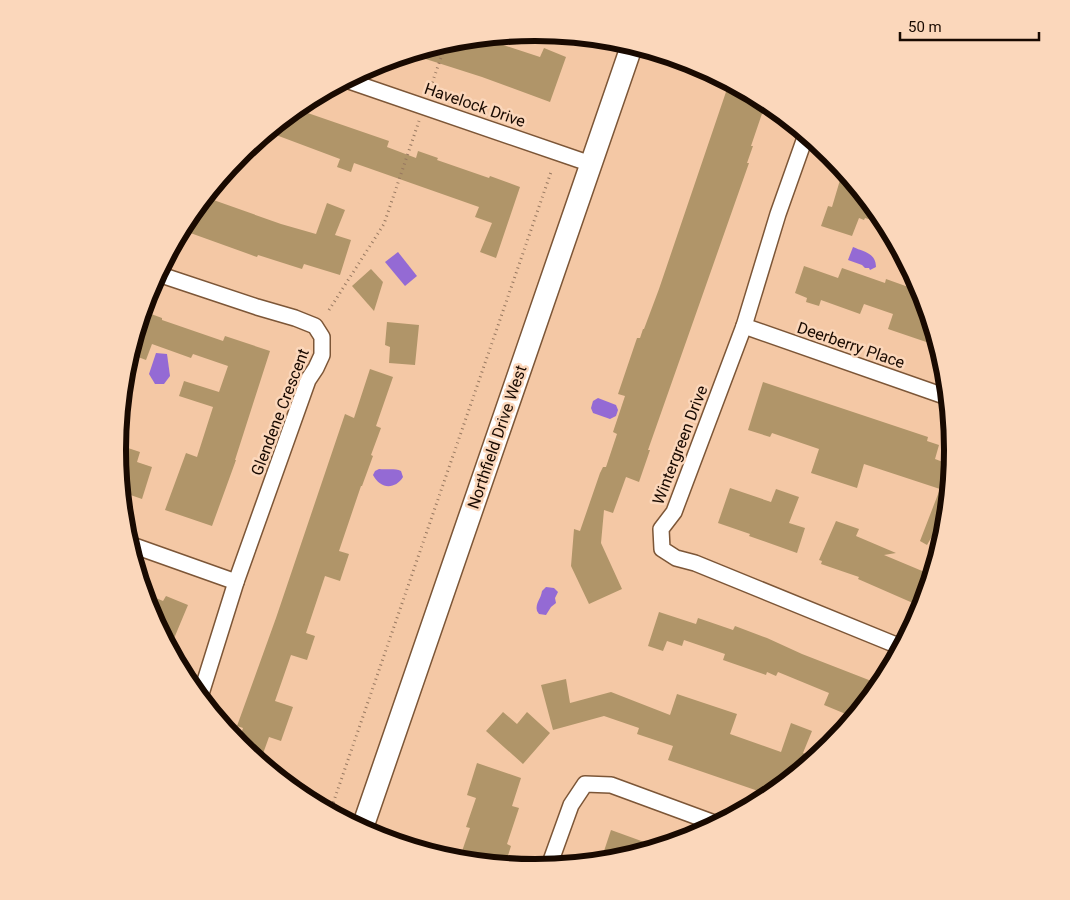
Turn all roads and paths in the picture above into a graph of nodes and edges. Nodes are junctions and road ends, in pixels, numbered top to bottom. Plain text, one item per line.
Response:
1 (443, 52) edge
2 (629, 52) edge
3 (354, 83) edge
4 (428, 94) dead end
5 (420, 118) dead end
6 (804, 142) edge
7 (591, 164) junction
8 (551, 172) dead end
9 (165, 276) edge
10 (329, 310) dead end
11 (744, 326) junction
12 (940, 394) edge
13 (138, 547) edge
14 (236, 582) junction
15 (894, 644) edge
16 (203, 688) edge
17 (332, 805) edge
18 (708, 821) edge
19 (365, 822) edge
20 (553, 858) edge

1 - 4 path
2 - 7 main road, Northfield Drive West
3 - 7 street, Havelock Drive
5 - 10 path
6 - 11 street, Wintergreen Drive
7 - 19 main road, Northfield Drive West
8 - 17 path
9 - 14 street, Glendene Crescent
11 - 12 street, Deerberry Place
11 - 15 street, Wintergreen Drive
13 - 14 street
14 - 16 street, Glendene Crescent
18 - 20 street

